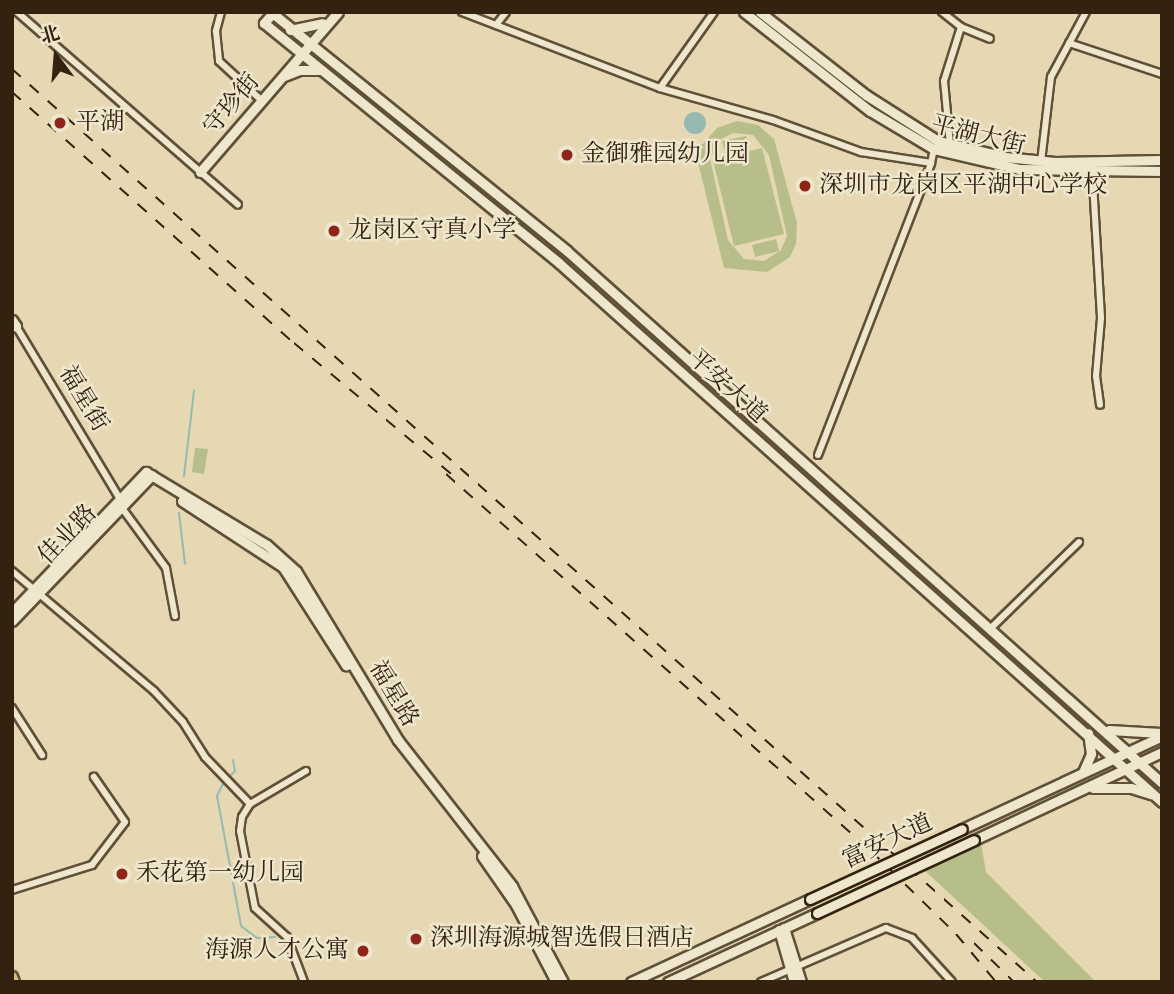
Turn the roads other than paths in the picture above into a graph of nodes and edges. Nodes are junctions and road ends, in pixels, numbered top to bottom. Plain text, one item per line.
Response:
1 (18, 12) edge
2 (221, 12) edge
3 (331, 12) edge
4 (338, 12) edge
5 (462, 12) edge
6 (506, 12) edge
7 (714, 12) edge
8 (744, 12) edge
9 (760, 12) edge
10 (942, 12) edge
11 (1086, 12) edge
12 (271, 14) edge
13 (953, 15) edge
14 (496, 25) junction
15 (322, 27) junction
16 (961, 27) junction
17 (290, 30) junction
18 (990, 39) dead end
19 (1069, 43) junction
20 (308, 44) junction
21 (300, 52) junction
22 (328, 60) junction
23 (323, 70) junction
24 (1162, 74) edge
25 (280, 78) junction
26 (660, 88) junction
27 (261, 100) junction
28 (950, 145) junction
29 (933, 149) junction
30 (1162, 160) edge
31 (931, 163) junction
32 (1040, 165) junction
33 (1092, 166) junction
34 (1162, 171) edge
35 (200, 172) junction
36 (238, 205) dead end
37 (603, 283) junction
38 (593, 294) junction
39 (13, 323) edge
40 (1100, 405) dead end
41 (818, 456) dead end
42 (147, 476) junction
43 (121, 503) junction
44 (1079, 542) dead end
45 (12, 571) edge
46 (36, 591) junction
47 (12, 612) edge
48 (176, 616) dead end
49 (12, 621) edge
50 (991, 628) junction
51 (12, 708) edge
52 (1104, 728) junction
53 (1087, 732) junction
54 (1162, 734) edge
55 (1129, 751) junction
56 (1162, 752) edge
57 (42, 755) dead end
58 (1116, 758) junction
59 (1140, 762) junction
60 (1127, 768) junction
61 (306, 771) dead end
62 (1082, 773) junction
63 (94, 777) dead end
64 (1162, 783) edge
65 (1081, 790) junction
66 (1159, 799) edge
67 (250, 804) junction
68 (12, 890) edge
69 (782, 929) junction
70 (793, 967) junction
71 (304, 982) edge
72 (556, 982) edge
73 (563, 982) edge
74 (631, 982) edge
75 (668, 982) edge
76 (761, 982) edge
77 (794, 982) edge
78 (801, 982) edge
79 (952, 982) edge

1 - 35 street
2 - 27 street
3 - 15 street, 守珍街
4 - 15 street, 守珍街
5 - 14 street
6 - 14 street
7 - 26 street
8 - 29 street, 平湖大街
9 - 28 street, 平湖大街
10 - 13 street
11 - 19 street
12 - 17 street, 平安大道
12 - 21 street, 平安大道
13 - 16 street
14 - 26 street
15 - 17 street
15 - 20 street, 守珍街
15 - 22 street
16 - 18 street
16 - 28 street
17 - 20 street, 平安大道
19 - 24 street
19 - 32 street
20 - 21 street, 守珍街
20 - 22 street, 平安大道
21 - 23 street, 平安大道
21 - 25 street, 守珍街
22 - 37 street, 平安大道
23 - 25 street
23 - 38 street, 平安大道
25 - 27 street, 守珍街
26 - 31 street
27 - 35 street, 守珍街
28 - 32 street, 平湖大街
29 - 31 street
29 - 32 street, 平湖大街
30 - 33 street, 平湖大街
31 - 41 street
32 - 33 street, 平湖大街
33 - 34 street, 平湖大街
33 - 40 street
35 - 36 street
37 - 38 street
37 - 50 street, 平安大道
38 - 53 street, 平安大道
39 - 43 street, 福星街
42 - 43 street, 佳业路
42 - 72 street, 福星路
42 - 73 street, 福星路
43 - 46 street, 佳业路
43 - 48 street, 福星街
44 - 50 street
45 - 46 street
46 - 47 street, 佳业路
46 - 49 street, 佳业路
46 - 67 street
50 - 52 street, 平安大道
51 - 57 street
52 - 54 street
52 - 55 street, 平安大道
53 - 58 street, 平安大道
53 - 62 street
54 - 55 street, 富安大道
55 - 58 street, 富安大道
55 - 59 street, 平安大道
56 - 59 street, 富安大道
58 - 60 street, 平安大道
58 - 62 street, 富安大道
59 - 60 street, 富安大道
59 - 64 street, 平安大道
60 - 65 street, 富安大道
60 - 66 street, 平安大道
61 - 67 street
62 - 74 street, 富安大道, bridge
63 - 68 street
65 - 66 street
65 - 69 street, 富安大道, bridge
67 - 71 street
69 - 70 street
69 - 75 street, 富安大道
70 - 76 street
70 - 77 street
70 - 78 street
70 - 79 street

